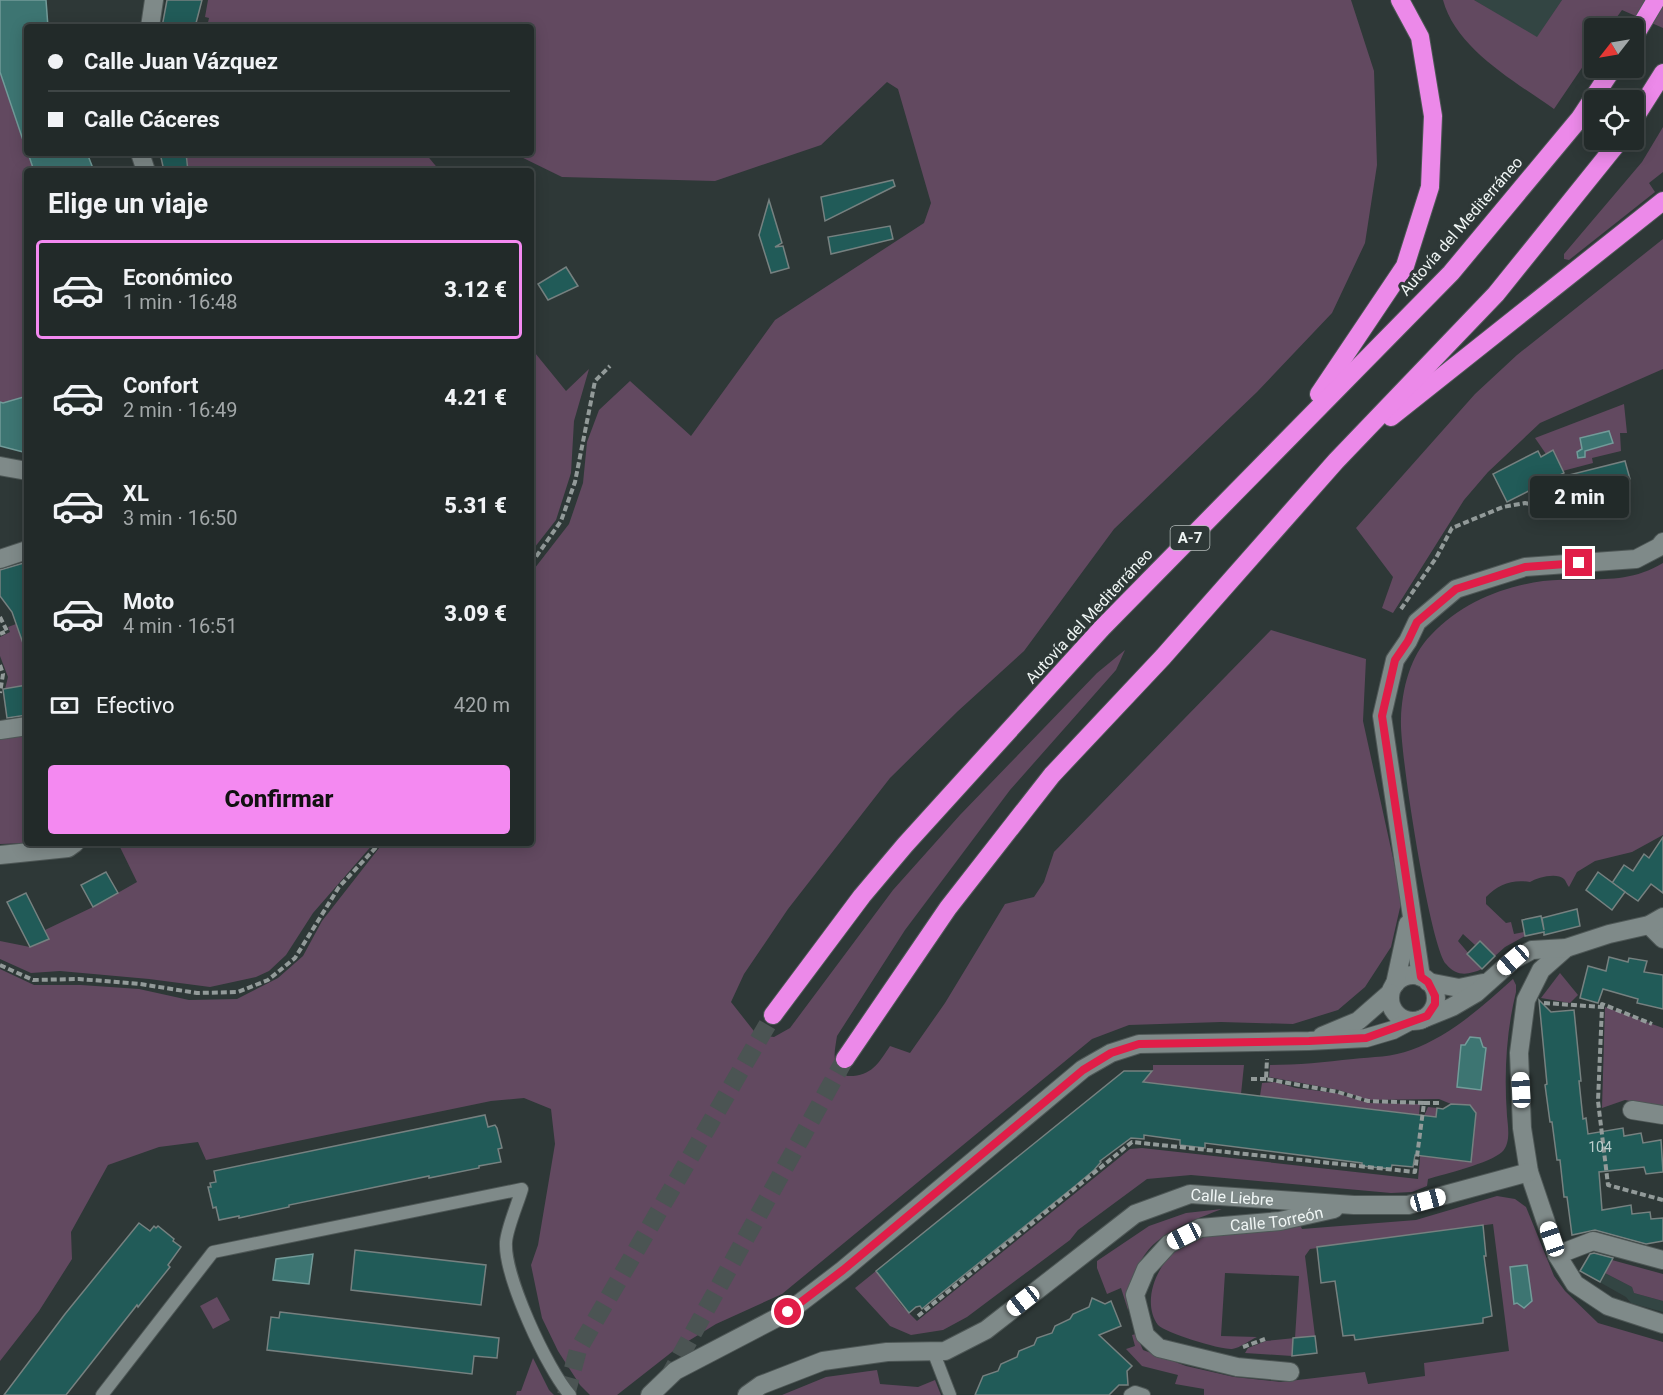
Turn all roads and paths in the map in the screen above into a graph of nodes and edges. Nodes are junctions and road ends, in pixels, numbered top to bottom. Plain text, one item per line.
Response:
1 (154, 0) edge
2 (1400, 0) edge
3 (1656, 0) edge
4 (1644, 22) edge
5 (150, 24) edge
6 (1663, 73) edge
7 (1606, 78) edge
8 (1644, 103) edge
9 (1612, 150) edge
10 (1663, 201) edge
11 (610, 366) dead end
12 (1297, 428) junction
13 (1336, 461) junction
14 (0, 466) edge
15 (24, 470) edge
16 (1553, 509) dead end
17 (1663, 542) edge
18 (24, 551) edge
19 (0, 559) edge
20 (534, 560) edge
21 (1396, 615) dead end
22 (0, 617) edge
23 (0, 634) edge
24 (0, 664) edge
25 (0, 693) edge
26 (24, 726) edge
27 (0, 730) edge
28 (71, 846) edge
29 (377, 846) edge
30 (0, 855) edge
31 (1411, 907) junction
32 (1656, 921) edge
33 (1663, 939) edge
34 (1566, 948) junction
35 (2, 966) edge
36 (1425, 980) junction
37 (1490, 981) junction
38 (1392, 989) junction
39 (1539, 1003) dead end
40 (1602, 1007) junction
41 (773, 1015) tunnel mouth
42 (1415, 1021) junction
43 (1652, 1024) dead end
44 (1309, 1041) junction
45 (845, 1059) tunnel mouth
46 (1266, 1065) dead end
47 (1251, 1079) dead end
48 (1266, 1079) junction
49 (1425, 1103) junction
50 (1438, 1103) dead end
51 (1632, 1110) dead end
52 (1663, 1115) edge
53 (1529, 1172) junction
54 (1663, 1200) edge
55 (1354, 1205) junction
56 (1557, 1255) junction
57 (1663, 1260) edge
58 (918, 1316) dead end
59 (1663, 1324) edge
60 (933, 1351) junction
61 (1290, 1372) dead end
62 (102, 1395) edge
63 (570, 1395) edge
64 (650, 1395) edge
65 (747, 1395) edge
66 (950, 1395) edge
67 (1130, 1395) edge
68 (1144, 1395) edge

1 - 5 street
2 - 12 highway
3 - 4 highway
6 - 8 highway
7 - 12 highway, Autovía del Mediterráneo / A-7
9 - 13 highway
10 - 13 highway
11 - 20 path
12 - 41 highway, Autovía del Mediterráneo / A-7
13 - 45 highway
14 - 15 street
16 - 21 path
17 - 31 street
18 - 19 street
22 - 23 path
24 - 25 path
26 - 27 street
28 - 30 street
29 - 35 path
31 - 36 street
31 - 38 street
32 - 33 street
32 - 34 street
34 - 37 street
34 - 53 street
36 - 37 street
36 - 38 street
36 - 42 street
37 - 42 street
38 - 42 street
38 - 44 street
39 - 40 path
40 - 43 path
40 - 54 path
42 - 44 street
44 - 64 street
46 - 48 path
47 - 48 path
48 - 49 path
49 - 50 path
49 - 58 path
51 - 52 street
53 - 55 street, Calle Liebre
53 - 56 street
55 - 60 street, Calle Liebre
55 - 61 street, Calle Torreón
56 - 57 street
56 - 59 street
60 - 65 street, Calle Liebre
60 - 66 lane
62 - 63 lane
67 - 68 lane

